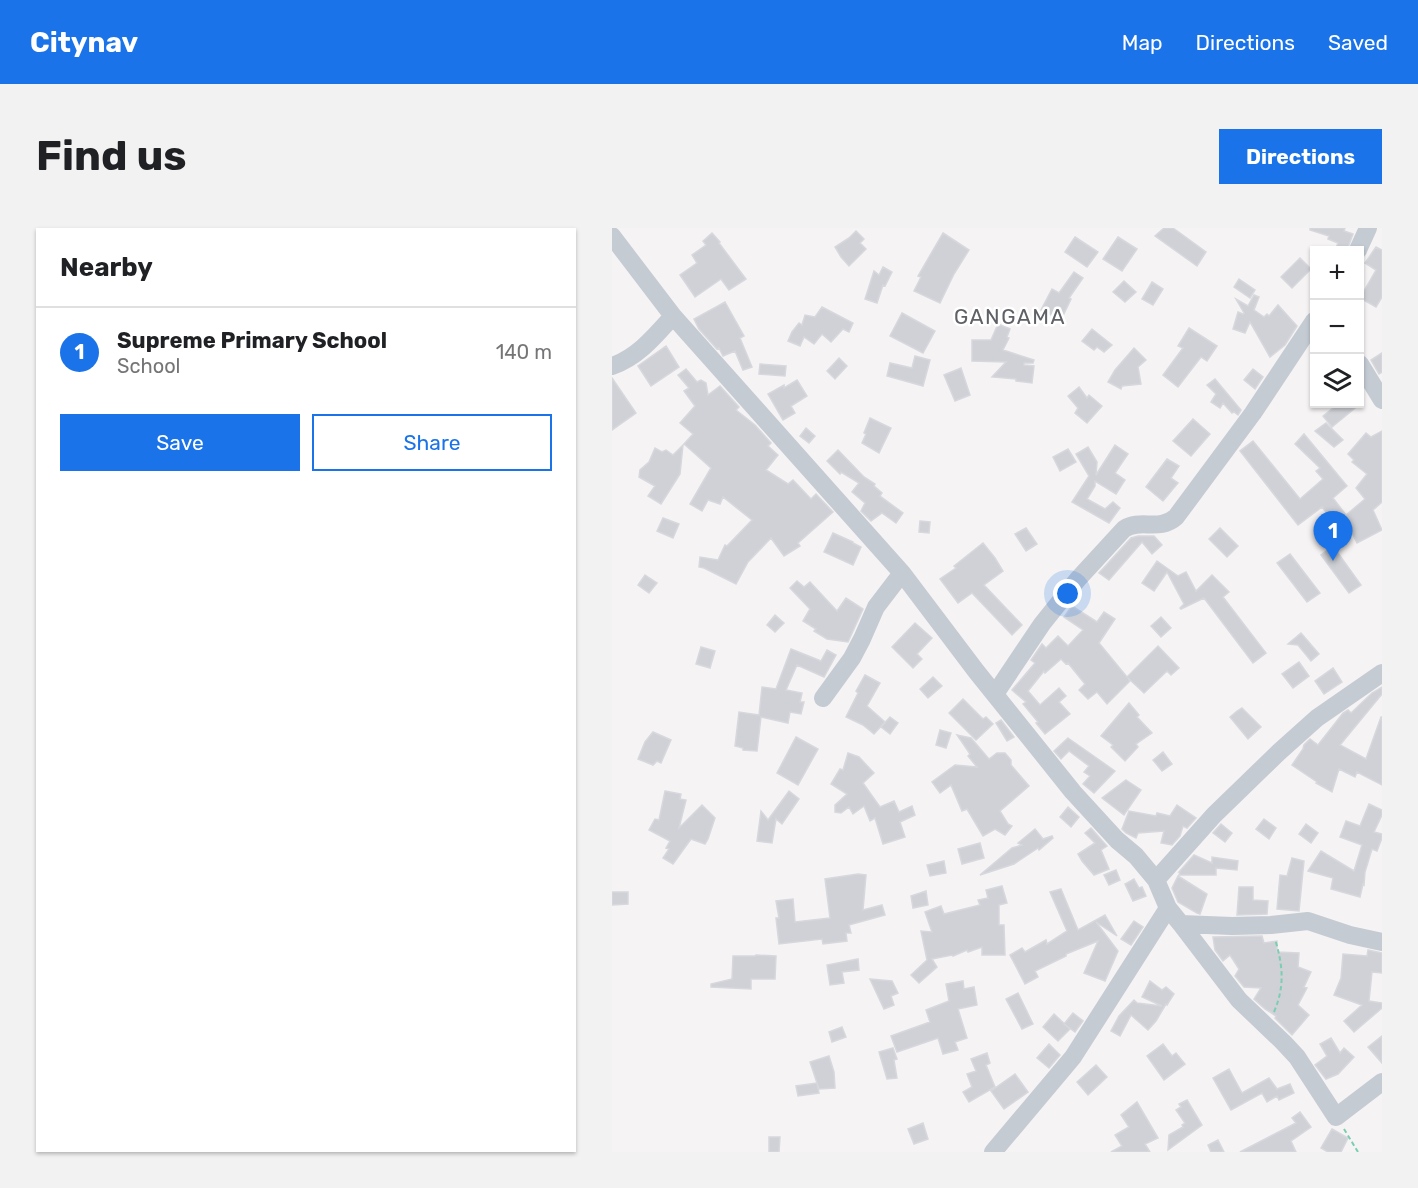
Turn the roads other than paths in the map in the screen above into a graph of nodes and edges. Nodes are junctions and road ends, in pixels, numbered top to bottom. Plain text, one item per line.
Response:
1 (1368, 228) edge
2 (612, 236) edge
3 (1360, 246) edge
4 (673, 316) junction
5 (1310, 327) edge
6 (612, 366) edge
7 (1364, 372) edge
8 (1382, 400) edge
9 (902, 573) junction
10 (1382, 673) edge
11 (996, 694) junction
12 (823, 698) dead end
13 (1156, 880) junction
14 (1168, 909) junction
15 (1181, 924) junction
16 (1382, 942) edge
17 (1382, 1082) edge
18 (993, 1152) edge

1 - 3 street
2 - 4 street
4 - 6 street
4 - 9 street
5 - 11 street
7 - 8 street
9 - 11 street
9 - 12 street
10 - 13 street
11 - 13 street
13 - 14 street
14 - 15 street
14 - 18 street
15 - 16 street
15 - 17 street

